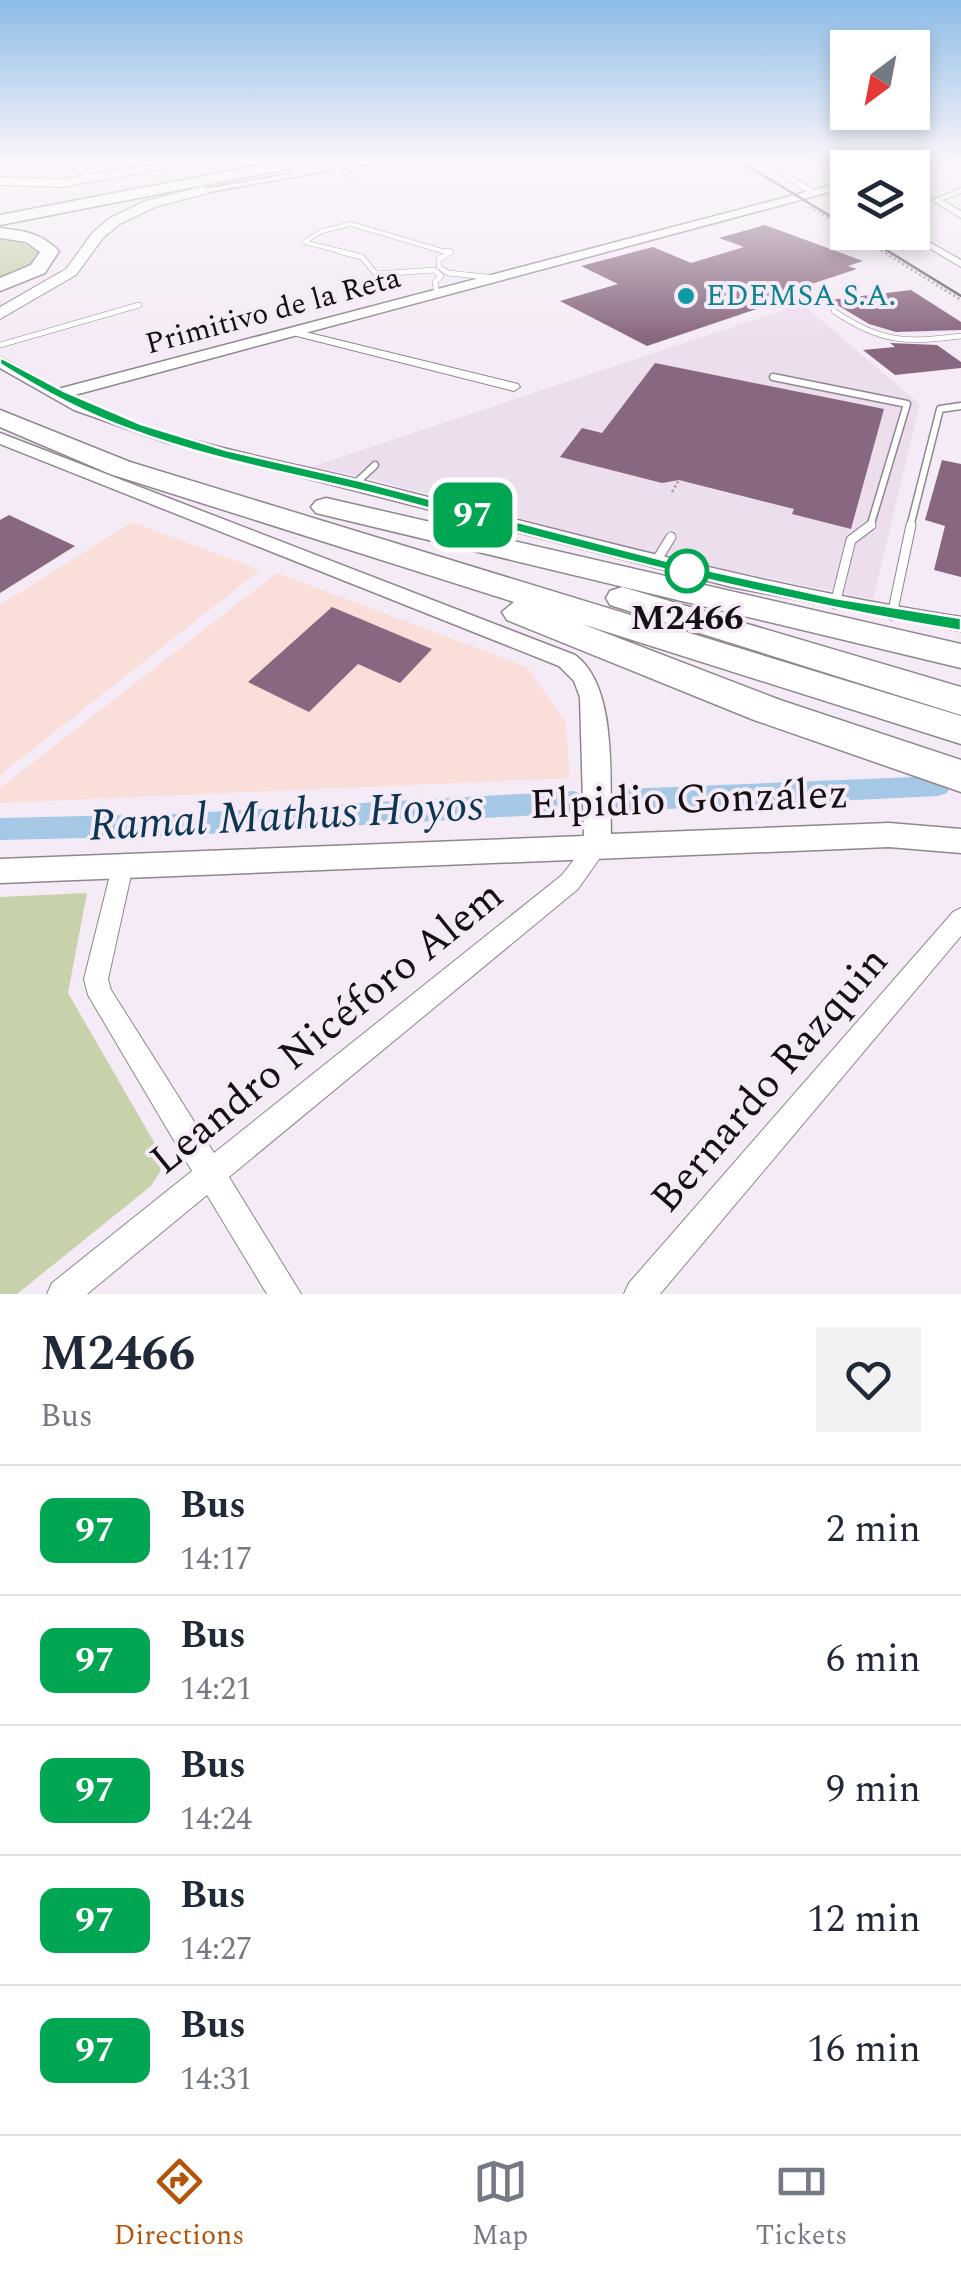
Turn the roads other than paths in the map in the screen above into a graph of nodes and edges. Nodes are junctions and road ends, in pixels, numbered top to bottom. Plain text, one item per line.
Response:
1 (120, 218) edge
2 (720, 218) edge
3 (0, 233) edge
4 (930, 246) edge
5 (961, 250) edge
6 (941, 252) junction
7 (961, 264) edge
8 (496, 278) junction
9 (0, 285) edge
10 (437, 294) junction
11 (139, 306) dead end
12 (834, 311) dead end
13 (0, 314) edge
14 (294, 332) junction
15 (958, 339) edge
16 (0, 345) edge
17 (0, 361) edge
18 (773, 377) dead end
19 (514, 387) dead end
20 (0, 393) edge
21 (59, 394) junction
22 (961, 406) edge
23 (0, 418) edge
24 (0, 438) edge
25 (375, 465) dead end
26 (355, 484) junction
27 (315, 516) junction
28 (671, 537) dead end
29 (655, 563) junction
30 (835, 604) junction
31 (612, 607) junction
32 (892, 615) junction
33 (961, 624) edge
34 (961, 656) edge
35 (961, 701) edge
36 (961, 730) edge
37 (961, 776) edge
38 (961, 842) edge
39 (598, 845) junction
40 (122, 866) junction
41 (0, 870) edge
42 (961, 919) edge
43 (212, 1173) junction
44 (63, 1294) edge
45 (286, 1294) edge
46 (640, 1294) edge

1 - 13 main road
2 - 8 street, Primitivo de la Reta
3 - 9 highway
4 - 6 street
5 - 6 street
6 - 7 street
8 - 10 street, Primitivo de la Reta
8 - 10 lane
10 - 14 street, Primitivo de la Reta
11 - 16 lane
12 - 15 lane
14 - 19 street
14 - 21 street, Primitivo de la Reta
17 - 21 street
18 - 30 lane
20 - 27 highway
21 - 26 street
22 - 32 lane
23 - 27 highway
24 - 39 street
25 - 26 lane
26 - 29 street
27 - 31 highway
27 - 34 highway
27 - 37 highway
28 - 29 lane
29 - 30 street
30 - 32 street
31 - 35 highway
31 - 36 highway
32 - 33 street
38 - 39 street, Elpidio González
39 - 40 street, Elpidio González
39 - 43 street, Leandro Nicéforo Alem
40 - 41 street, Elpidio González
40 - 43 street
42 - 46 street, Bernardo Razquin
43 - 44 street, Leandro Nicéforo Alem
43 - 45 street

